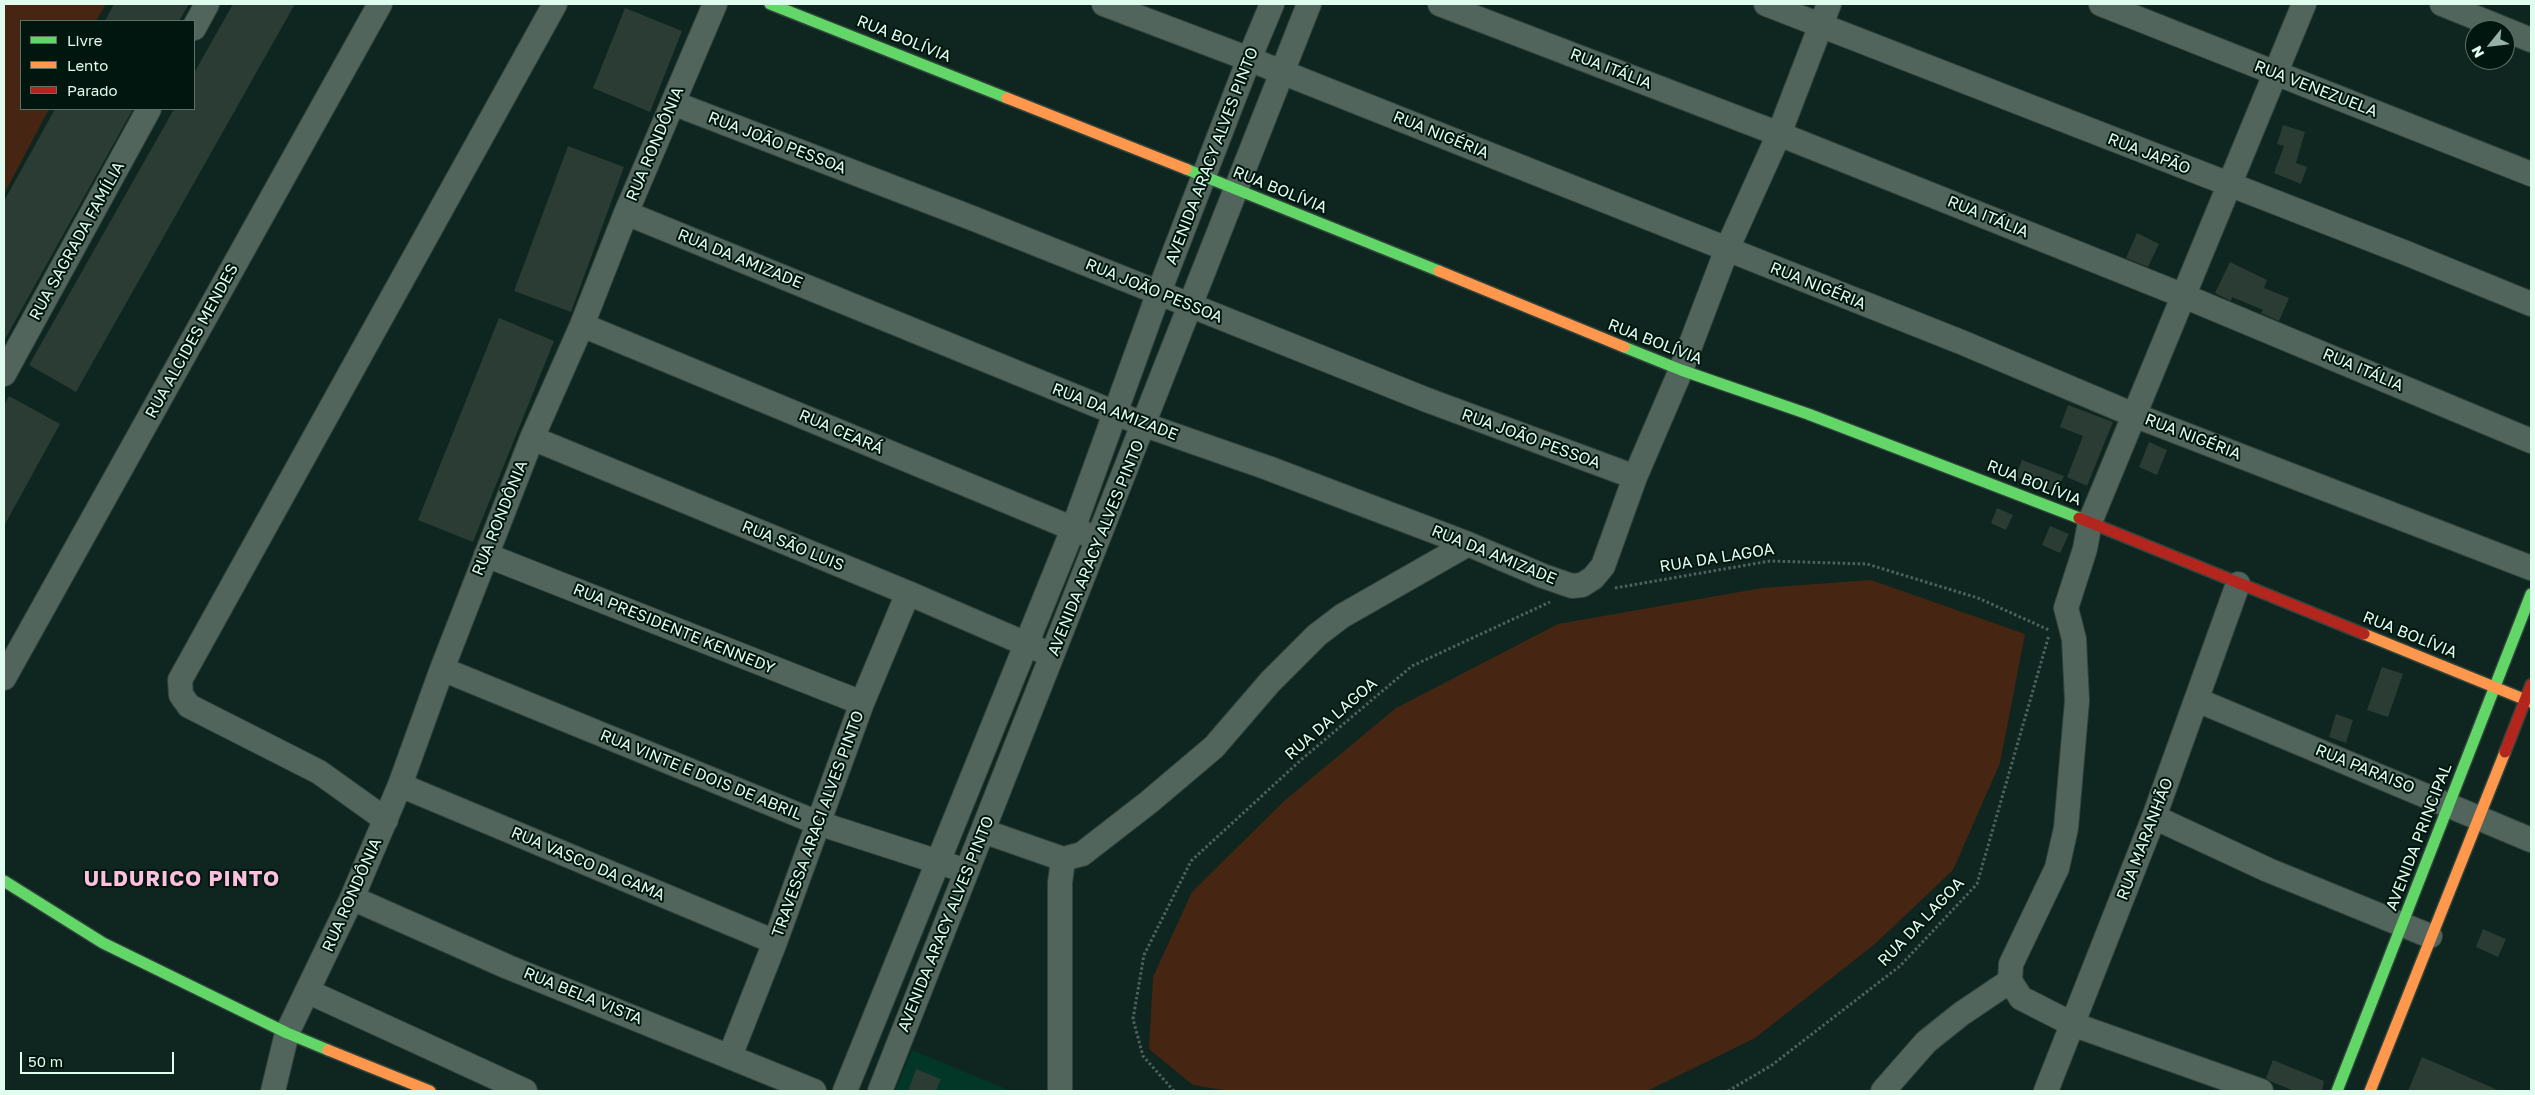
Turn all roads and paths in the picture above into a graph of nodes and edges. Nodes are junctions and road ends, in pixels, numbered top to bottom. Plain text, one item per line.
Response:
1 (207, 4) edge
2 (380, 4) edge
3 (556, 4) edge
4 (715, 4) edge
5 (770, 4) edge
6 (1104, 4) edge
7 (1272, 4) edge
8 (1309, 4) edge
9 (1440, 4) edge
10 (1766, 4) edge
11 (1829, 4) edge
12 (2101, 4) edge
13 (2304, 4) edge
14 (2442, 4) edge
15 (195, 26) edge
16 (1820, 26) junction
17 (2531, 40) edge
18 (1249, 59) junction
19 (1281, 72) junction
20 (2277, 74) junction
21 (673, 103) junction
22 (148, 110) edge
23 (1778, 134) junction
24 (2531, 174) edge
25 (1205, 176) junction
26 (2230, 185) junction
27 (1234, 190) junction
28 (626, 213) junction
29 (1727, 249) junction
30 (1159, 292) junction
31 (2184, 296) junction
32 (2531, 304) edge
33 (1191, 306) junction
34 (582, 325) junction
35 (1682, 370) junction
36 (4, 374) edge
37 (1113, 413) junction
38 (2134, 414) junction
39 (1145, 425) junction
40 (532, 438) junction
41 (2531, 441) edge
42 (1635, 477) junction
43 (2090, 522) junction
44 (1073, 528) junction
45 (1099, 540) junction
46 (1468, 544) junction
47 (486, 555) junction
48 (2531, 568) edge
49 (2238, 584) junction
50 (1606, 590) dead end
51 (908, 593) junction
52 (2531, 594) edge
53 (1558, 600) dead end
54 (1026, 644) junction
55 (1054, 655) junction
56 (442, 669) junction
57 (4, 678) edge
58 (2531, 685) edge
59 (2495, 686) junction
60 (2197, 700) junction
61 (2528, 701) edge
62 (862, 703) junction
63 (400, 785) junction
64 (2449, 804) junction
65 (2478, 816) junction
66 (2154, 818) junction
67 (386, 820) junction
68 (818, 823) junction
69 (983, 830) junction
70 (2531, 840) edge
71 (1062, 859) junction
72 (939, 863) junction
73 (965, 870) junction
74 (4, 881) edge
75 (352, 898) junction
76 (2402, 924) junction
77 (2430, 936) junction
78 (776, 942) junction
79 (2010, 981) junction
80 (307, 991) junction
81 (2072, 1024) junction
82 (287, 1033) junction
83 (730, 1056) junction
84 (273, 1091) edge
85 (430, 1091) edge
86 (525, 1091) edge
87 (814, 1091) edge
88 (845, 1091) edge
89 (880, 1091) edge
90 (1060, 1091) edge
91 (1174, 1091) edge
92 (1728, 1091) edge
93 (1882, 1091) edge
94 (2046, 1091) edge
95 (2262, 1091) edge
96 (2337, 1091) edge
97 (2370, 1091) edge

1 - 15 street
2 - 57 street, RUA ALCIDES MENDES
3 - 67 street
4 - 21 street, RUA RONDÔNIA
5 - 25 street, RUA BOLÍVIA
6 - 18 street, RUA NIGÉRIA
7 - 18 street, AVENIDA ARACY ALVES PINTO
8 - 19 street, AVENIDA ARACY ALVES PINTO
9 - 23 street, RUA ITÁLIA
10 - 16 street, RUA JAPÃO
11 - 16 street
12 - 20 street, RUA VENEZUELA
13 - 20 street
14 - 17 street
16 - 23 street
16 - 26 street, RUA JAPÃO
18 - 19 street, RUA NIGÉRIA
18 - 25 street, AVENIDA ARACY ALVES PINTO
19 - 27 street, AVENIDA ARACY ALVES PINTO
19 - 29 street, RUA NIGÉRIA
20 - 24 street, RUA VENEZUELA
20 - 26 street
21 - 28 street, RUA RONDÔNIA
21 - 30 street, RUA JOÃO PESSOA
22 - 36 street, RUA SAGRADA FAMÍLIA
23 - 29 street
23 - 31 street, RUA ITÁLIA
25 - 27 street, RUA BOLÍVIA
25 - 30 street, AVENIDA ARACY ALVES PINTO
26 - 31 street
26 - 32 street, RUA JAPÃO
27 - 33 street, AVENIDA ARACY ALVES PINTO
27 - 35 street, RUA BOLÍVIA
28 - 34 street, RUA RONDÔNIA
28 - 37 street, RUA DA AMIZADE
29 - 35 street
29 - 38 street, RUA NIGÉRIA
30 - 33 street, RUA JOÃO PESSOA
30 - 37 street, AVENIDA ARACY ALVES PINTO
31 - 38 street
31 - 41 street, RUA ITÁLIA
33 - 39 street, AVENIDA ARACY ALVES PINTO
33 - 42 street, RUA JOÃO PESSOA
34 - 40 street, RUA RONDÔNIA
34 - 44 street, RUA CEARÁ
35 - 42 street
35 - 43 street, RUA BOLÍVIA
37 - 39 street, RUA DA AMIZADE
37 - 44 street, AVENIDA ARACY ALVES PINTO
38 - 43 street
38 - 48 street, RUA NIGÉRIA
39 - 45 street, AVENIDA ARACY ALVES PINTO
39 - 46 street, RUA DA AMIZADE
40 - 47 street, RUA RONDÔNIA
40 - 51 street, RUA SÃO LUIS
42 - 46 street, RUA DA AMIZADE
43 - 49 street, RUA BOLÍVIA
43 - 79 street
44 - 45 street, RUA CEARÁ
44 - 54 street, AVENIDA ARACY ALVES PINTO
45 - 55 street, AVENIDA ARACY ALVES PINTO
46 - 71 street
47 - 56 street, RUA RONDÔNIA
47 - 62 street, RUA PRESIDENTE KENNEDY
49 - 59 street, RUA BOLÍVIA
49 - 60 street, RUA MARANHÃO
50 - 92 path, RUA DA LAGOA
51 - 54 street, RUA SÃO LUIS
51 - 62 street, TRAVESSA ARACI ALVES PINTO
52 - 59 street, AVENIDA PRINCIPAL
53 - 91 path, RUA DA LAGOA
54 - 55 street, RUA SÃO LUIS
54 - 72 street, AVENIDA ARACY ALVES PINTO
55 - 69 street, AVENIDA ARACY ALVES PINTO
56 - 63 street, RUA RONDÔNIA
56 - 68 street, RUA VINTE E DOIS DE ABRIL
58 - 61 street
59 - 61 street, RUA BOLÍVIA
59 - 64 street, AVENIDA PRINCIPAL
60 - 64 street, RUA PARAISO
60 - 66 street, RUA MARANHÃO
61 - 65 street
62 - 68 street, TRAVESSA ARACI ALVES PINTO
63 - 67 street, RUA RONDÔNIA
63 - 78 street, RUA VASCO DA GAMA
64 - 65 street, RUA PARAISO
64 - 76 street, AVENIDA PRINCIPAL
65 - 70 street, RUA PARAISO
65 - 77 street
66 - 76 street
66 - 81 street, RUA MARANHÃO
67 - 75 street, RUA RONDÔNIA
68 - 72 street, RUA VINTE E DOIS DE ABRIL
68 - 78 street, TRAVESSA ARACI ALVES PINTO
69 - 71 street
69 - 73 street, AVENIDA ARACY ALVES PINTO
71 - 90 street
72 - 73 street, RUA VINTE E DOIS DE ABRIL
72 - 88 street, AVENIDA ARACY ALVES PINTO
73 - 89 street, AVENIDA ARACY ALVES PINTO
74 - 82 street
75 - 80 street, RUA RONDÔNIA
75 - 83 street, RUA BELA VISTA
76 - 77 street
76 - 96 street, AVENIDA PRINCIPAL
77 - 97 street
78 - 83 street, TRAVESSA ARACI ALVES PINTO
79 - 81 street
79 - 93 street
80 - 82 street, RUA RONDÔNIA
80 - 86 street
81 - 94 street, RUA MARANHÃO
81 - 95 street
82 - 84 street, RUA RONDÔNIA
82 - 85 street
83 - 87 street, RUA BELA VISTA

